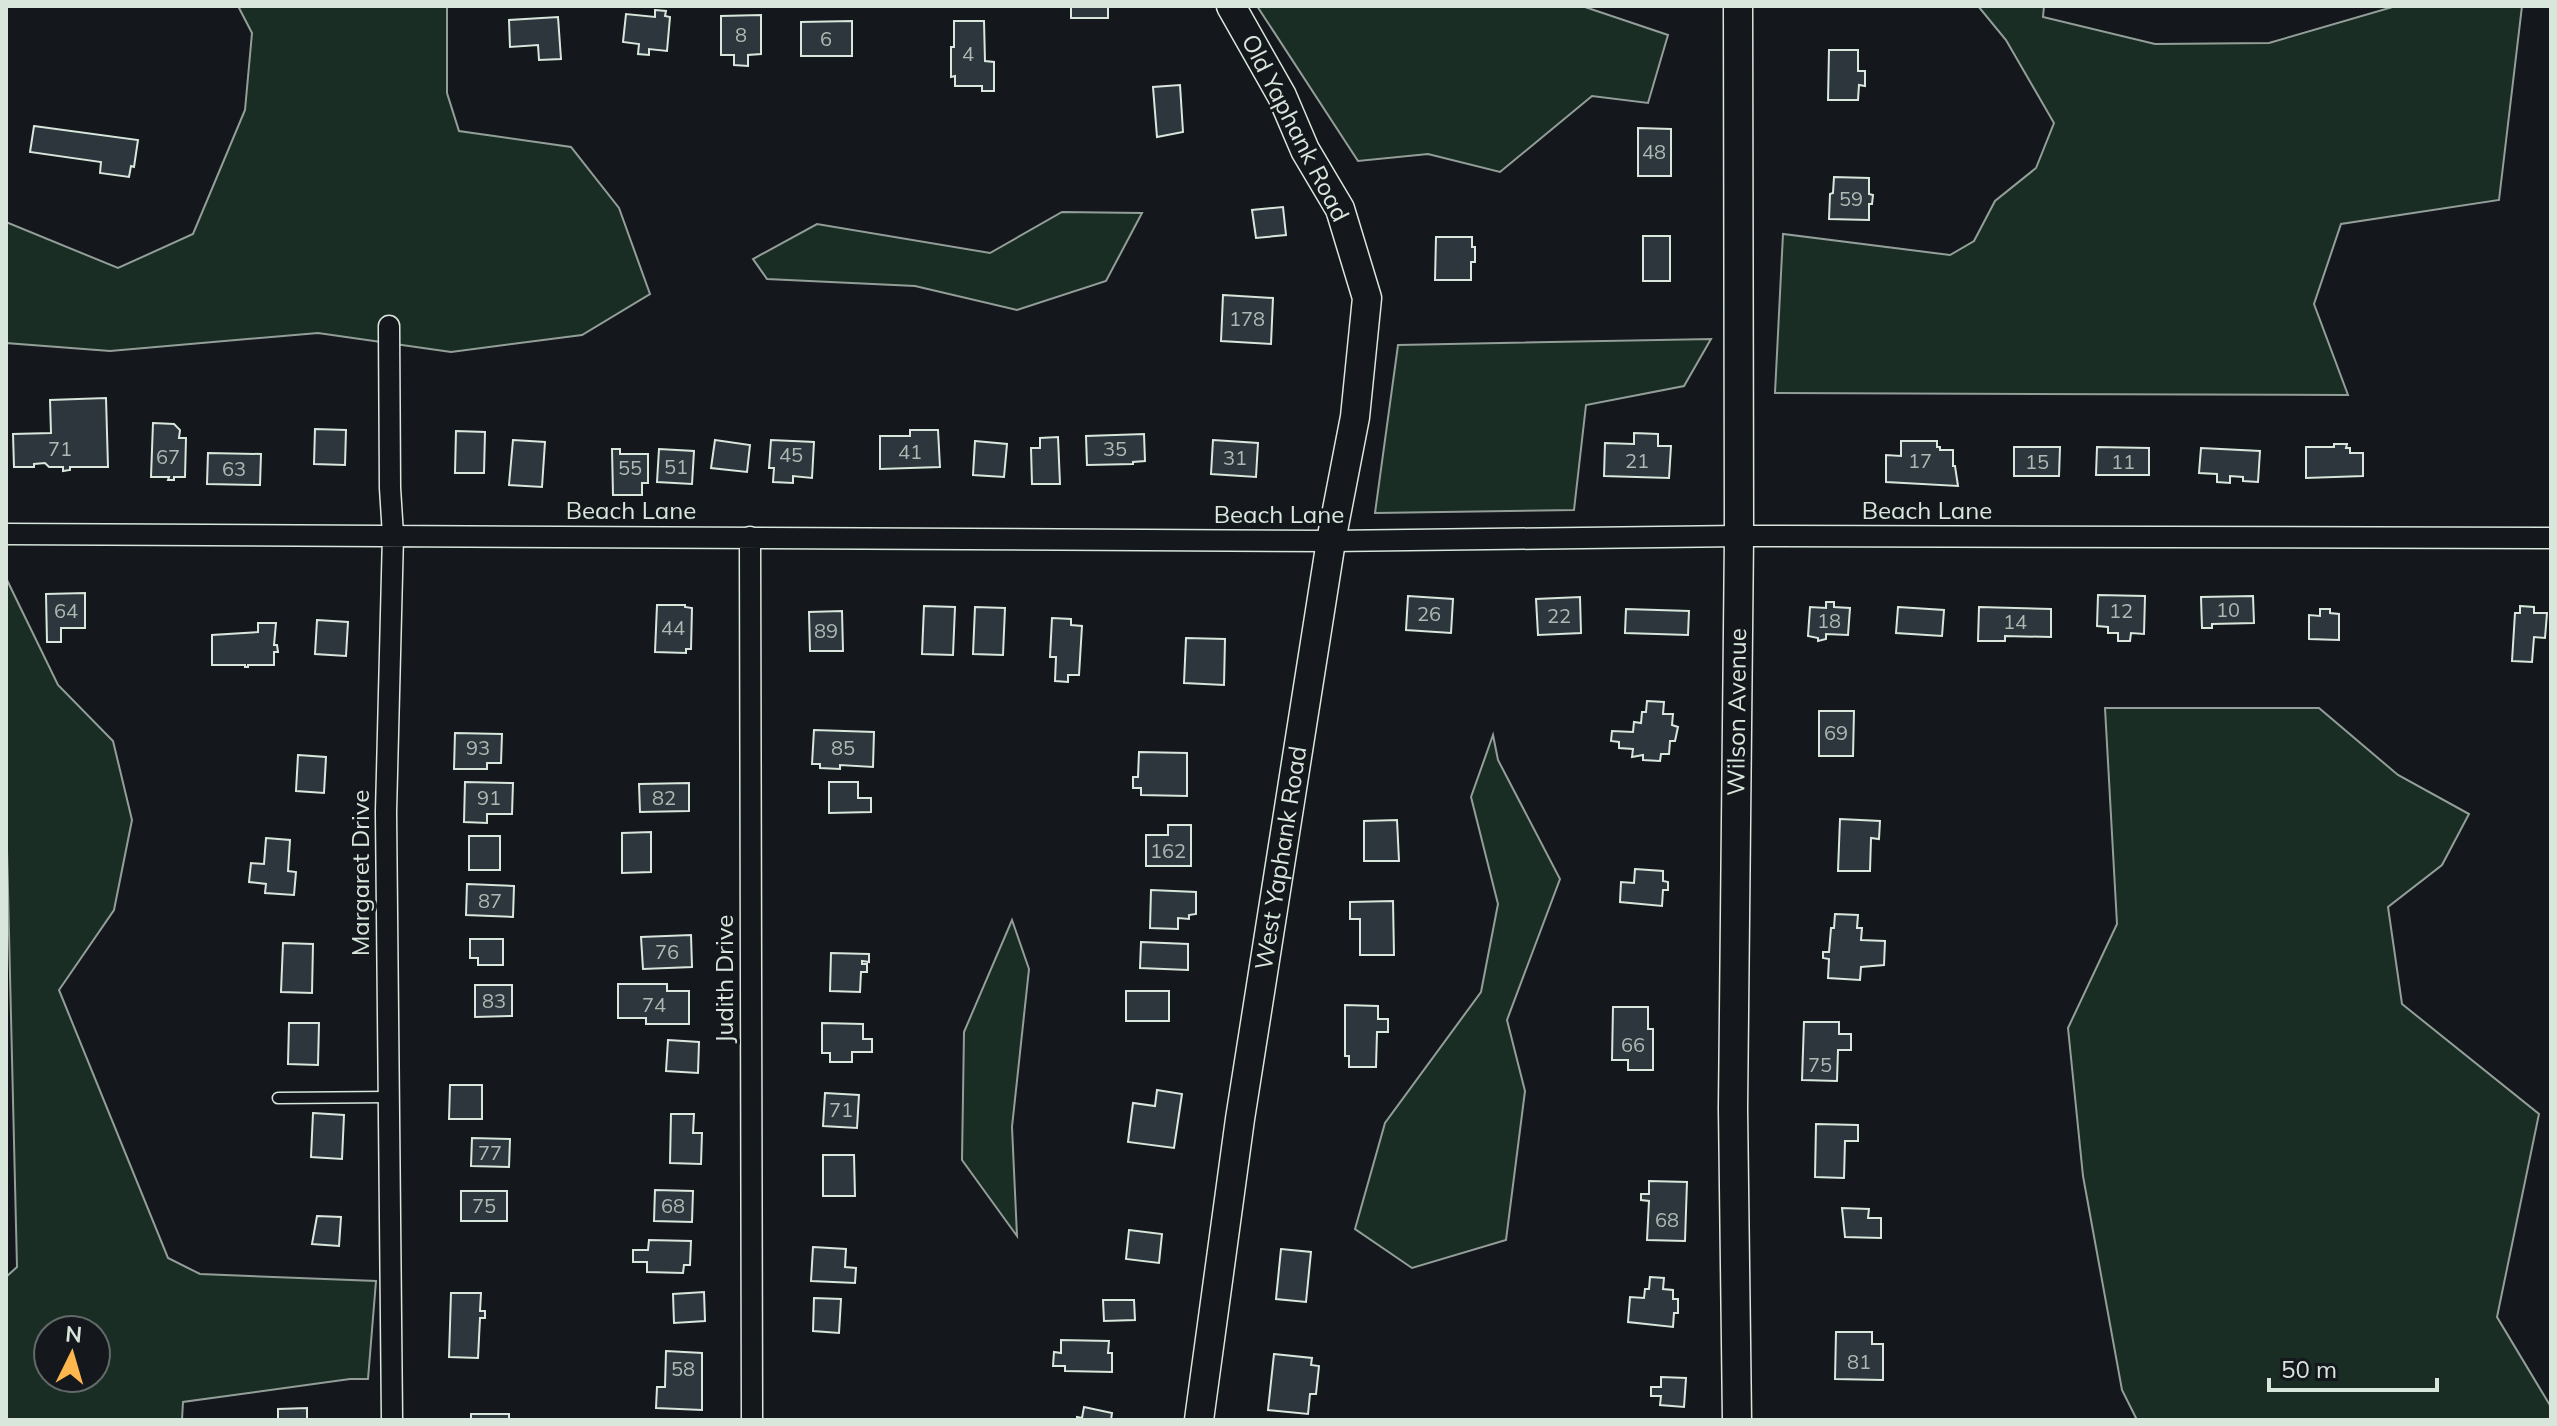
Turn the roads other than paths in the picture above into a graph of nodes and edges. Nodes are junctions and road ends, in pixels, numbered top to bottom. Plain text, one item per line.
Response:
1 (1231, 6) edge
2 (1738, 6) edge
3 (1367, 298) joint
4 (389, 326) dead end
5 (6, 534) edge
6 (393, 535) junction
7 (1739, 536) junction
8 (750, 537) junction
9 (2551, 538) edge
10 (1331, 541) junction
11 (389, 1097) junction
12 (278, 1098) dead end
13 (392, 1420) edge
14 (752, 1420) edge
15 (1199, 1420) edge
16 (1737, 1420) edge

1 - 3 street, Old Yaphank Road
2 - 7 street, Wilson Avenue
3 - 10 street, West Yaphank Road
4 - 6 street, Margaret Drive
5 - 6 street, Beach Lane
6 - 8 street, Beach Lane
6 - 11 street, Margaret Drive
7 - 9 street, Beach Lane
7 - 10 street, Beach Lane
7 - 16 street, Wilson Avenue
8 - 10 street, Beach Lane
8 - 14 street, Judith Drive
10 - 15 street, West Yaphank Road
11 - 12 lane
11 - 13 street, Margaret Drive

